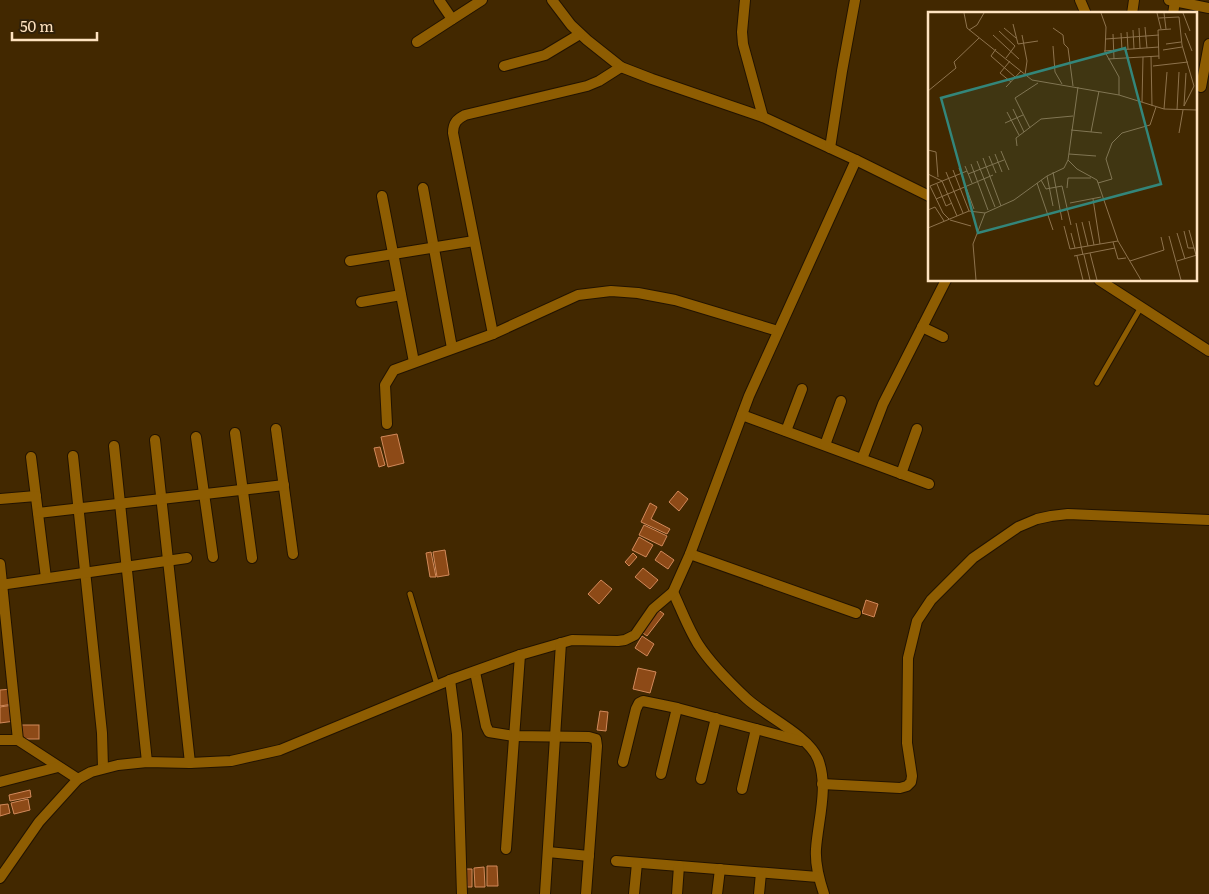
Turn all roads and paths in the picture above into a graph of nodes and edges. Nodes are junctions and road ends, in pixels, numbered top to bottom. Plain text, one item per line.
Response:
1 (439, 0) edge
2 (482, 0) edge
3 (552, 0) edge
4 (745, 0) edge
5 (856, 0) edge
6 (1080, 0) edge
7 (1172, 1) edge
8 (1187, 2) edge
9 (1209, 8) edge
10 (1085, 12) edge
11 (452, 19) junction
12 (580, 34) junction
13 (417, 42) dead end
14 (1209, 44) edge
15 (1203, 62) edge
16 (504, 66) dead end
17 (621, 67) junction
18 (1201, 87) dead end
19 (763, 117) junction
20 (830, 148) junction
21 (856, 160) junction
22 (423, 188) dead end
23 (382, 196) dead end
24 (928, 196) edge
25 (474, 241) junction
26 (434, 248) junction
27 (393, 254) junction
28 (350, 261) dead end
29 (945, 281) edge
30 (1101, 281) edge
31 (401, 295) junction
32 (361, 302) dead end
33 (1141, 307) junction
34 (922, 327) junction
35 (778, 331) junction
36 (493, 334) junction
37 (943, 337) dead end
38 (452, 348) junction
39 (1209, 351) edge
40 (414, 362) junction
41 (1097, 382) dead end
42 (802, 389) dead end
43 (841, 401) dead end
44 (742, 415) junction
45 (387, 424) dead end
46 (276, 429) dead end
47 (917, 429) dead end
48 (786, 431) junction
49 (235, 433) dead end
50 (196, 437) dead end
51 (154, 440) dead end
52 (114, 446) dead end
53 (825, 446) junction
54 (73, 456) dead end
55 (31, 457) dead end
56 (862, 459) junction
57 (901, 474) junction
58 (929, 484) dead end
59 (284, 485) junction
60 (242, 489) junction
61 (204, 494) junction
62 (36, 496) junction
63 (161, 498) junction
64 (0, 499) edge
65 (120, 503) junction
66 (79, 508) junction
67 (38, 512) junction
68 (1209, 520) edge
69 (293, 554) dead end
70 (690, 554) junction
71 (213, 557) dead end
72 (187, 558) dead end
73 (252, 558) dead end
74 (168, 561) junction
75 (0, 564) edge
76 (126, 567) junction
77 (86, 572) junction
78 (46, 578) junction
79 (1, 585) edge
80 (673, 592) junction
81 (410, 594) dead end
82 (856, 614) dead end
83 (561, 643) junction
84 (520, 655) junction
85 (475, 672) junction
86 (450, 680) junction
87 (437, 686) junction
88 (677, 708) junction
89 (716, 718) junction
90 (756, 729) junction
91 (514, 736) junction
92 (555, 738) junction
93 (0, 740) edge
94 (18, 740) junction
95 (807, 743) junction
96 (147, 762) junction
97 (190, 762) junction
98 (623, 762) dead end
99 (58, 767) junction
100 (103, 768) junction
101 (662, 774) dead end
102 (78, 779) junction
103 (701, 780) dead end
104 (0, 782) edge
105 (822, 784) junction
106 (742, 789) dead end
107 (506, 849) dead end
108 (548, 852) junction
109 (589, 856) junction
110 (616, 861) dead end
111 (638, 863) junction
112 (679, 866) junction
113 (720, 869) junction
114 (762, 873) junction
115 (818, 877) junction
116 (0, 878) edge
117 (462, 894) edge
118 (545, 894) edge
119 (586, 894) edge
120 (634, 894) edge
121 (677, 894) edge
122 (717, 894) edge
123 (759, 894) edge
124 (824, 894) edge

1 - 11 street
2 - 11 street
3 - 12 street
4 - 19 street
5 - 20 street
6 - 10 street
7 - 8 street
8 - 9 street
11 - 13 street
12 - 16 street
12 - 17 street
14 - 15 street
15 - 18 street
17 - 19 street
17 - 25 street
19 - 20 street
20 - 21 street
21 - 24 street
21 - 35 street
22 - 26 street
23 - 27 street
25 - 26 street
25 - 36 street
26 - 27 street
26 - 38 street
27 - 28 street
27 - 31 street
29 - 34 street
30 - 33 street
31 - 32 street
31 - 40 street
33 - 39 street
33 - 41 lane
34 - 37 street
34 - 56 street
35 - 36 street
35 - 44 street
36 - 38 street
38 - 40 street
40 - 45 street
42 - 48 street
43 - 53 street
44 - 48 street
44 - 70 street
46 - 59 street
47 - 57 street
48 - 53 street
49 - 60 street
50 - 61 street
51 - 63 street
52 - 65 street
53 - 56 street
54 - 66 street
55 - 62 street
56 - 57 street
57 - 58 street
59 - 60 street
59 - 69 street
60 - 61 street
60 - 73 street
61 - 63 street
61 - 71 street
62 - 64 street
62 - 67 street
63 - 65 street
63 - 74 street
65 - 66 street
65 - 76 street
66 - 67 street
66 - 77 street
67 - 78 street
68 - 105 street
70 - 80 street
70 - 82 street
72 - 74 street
74 - 76 street
74 - 97 street
75 - 79 street
76 - 77 street
76 - 96 street
77 - 78 street
77 - 100 street
78 - 79 street
79 - 94 street
80 - 83 street
80 - 95 street
81 - 87 lane
83 - 84 street
83 - 92 street
84 - 85 street
84 - 91 street
85 - 86 street
85 - 91 street
86 - 87 street
86 - 117 street
87 - 97 street
88 - 89 street
88 - 98 street
88 - 101 street
89 - 90 street
89 - 103 street
90 - 95 street
90 - 106 street
91 - 92 street
91 - 107 street
92 - 108 street
92 - 109 street
93 - 94 street
94 - 99 street
95 - 105 street
96 - 97 street
96 - 100 street
99 - 102 street
99 - 104 street
100 - 102 street
102 - 116 street
105 - 115 street
108 - 109 street
108 - 118 street
109 - 119 street
110 - 111 street
111 - 112 street
111 - 120 street
112 - 113 street
112 - 121 street
113 - 114 street
113 - 122 street
114 - 115 street
114 - 123 street
115 - 124 street

